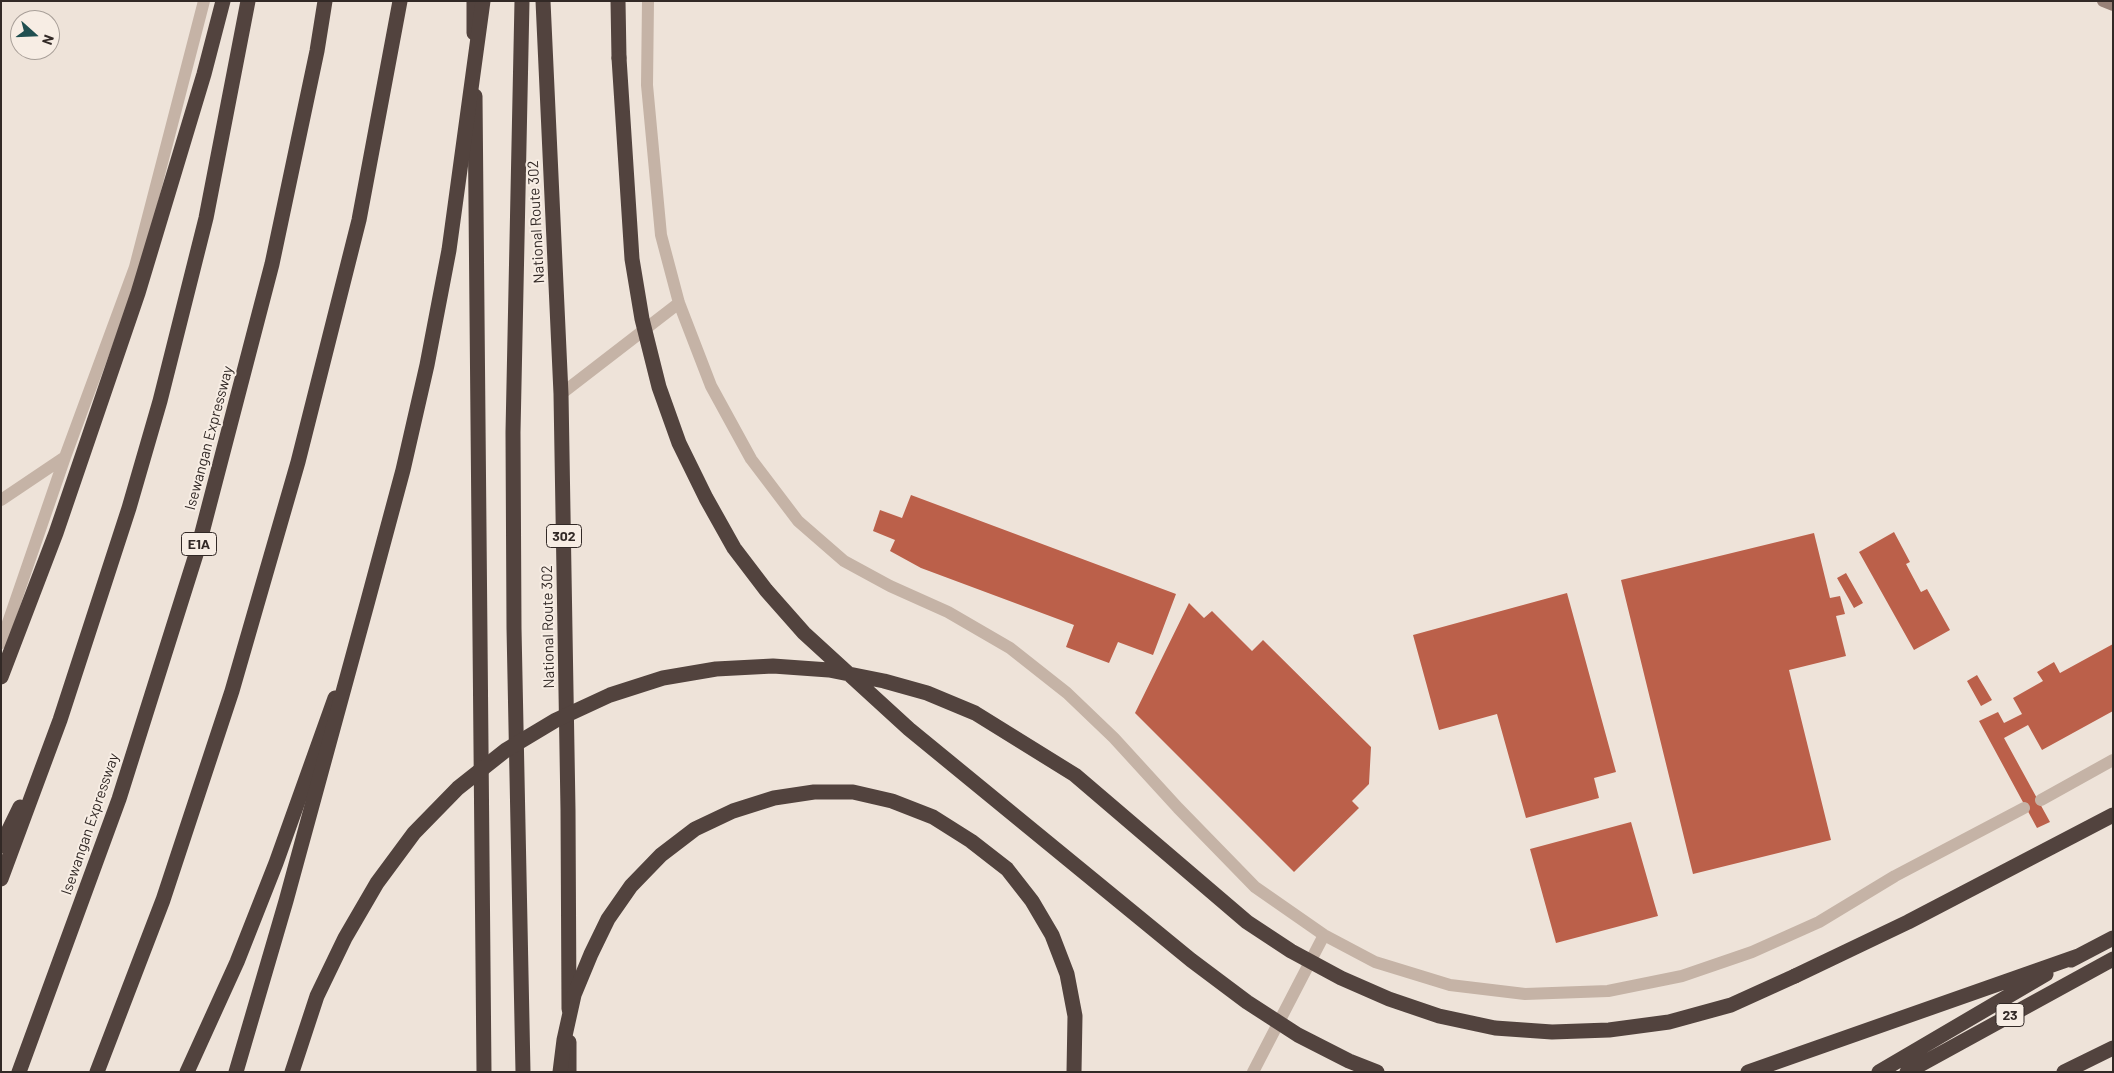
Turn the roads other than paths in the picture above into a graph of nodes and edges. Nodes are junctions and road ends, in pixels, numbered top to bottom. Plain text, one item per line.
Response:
1 (204, 1) edge
2 (223, 1) edge
3 (248, 1) edge
4 (325, 1) edge
5 (400, 1) edge
6 (474, 1) edge
7 (483, 1) edge
8 (522, 1) edge
9 (543, 1) edge
10 (618, 1) edge
11 (648, 1) edge
12 (2103, 1) edge
13 (2113, 5) edge
14 (680, 303) junction
15 (561, 394) junction
16 (65, 457) junction
17 (1, 500) edge
18 (367, 604) junction
19 (1, 644) edge
20 (1, 677) edge
21 (60, 720) junction
22 (2113, 760) edge
23 (2041, 800) dead end
24 (2024, 808) dead end
25 (2113, 815) edge
26 (1, 846) edge
27 (1, 879) edge
28 (1324, 936) junction
29 (2113, 938) edge
30 (2078, 956) junction
31 (2113, 959) edge
32 (2113, 1048) edge
33 (2113, 1055) edge
34 (19, 1072) edge
35 (97, 1072) edge
36 (187, 1072) edge
37 (236, 1072) edge
38 (292, 1072) edge
39 (484, 1072) edge
40 (523, 1072) edge
41 (560, 1072) edge
42 (569, 1072) edge
43 (1074, 1072) edge
44 (1252, 1072) edge
45 (1377, 1072) edge
46 (1748, 1072) edge
47 (1879, 1072) edge
48 (1907, 1072) edge
49 (2064, 1072) edge
50 (2083, 1072) edge

1 - 16 street
2 - 20 highway
3 - 21 highway
4 - 34 highway, Isewangan Expressway / E1A
5 - 35 highway
6 - 39 highway
7 - 18 highway, bridge
8 - 40 highway
9 - 15 highway, National Route 302 / 302
10 - 45 highway, bridge
11 - 14 street
12 - 13 street
14 - 15 street
14 - 28 street
15 - 42 highway, National Route 302 / 302
16 - 17 street
16 - 19 street
18 - 36 highway, bridge
18 - 37 highway, bridge
21 - 26 highway
21 - 27 highway
22 - 23 street
24 - 28 street
25 - 38 highway, bridge
28 - 44 street
29 - 30 highway
30 - 46 highway
30 - 47 highway
31 - 48 highway, 23
32 - 49 highway
33 - 50 highway
41 - 43 highway, bridge

